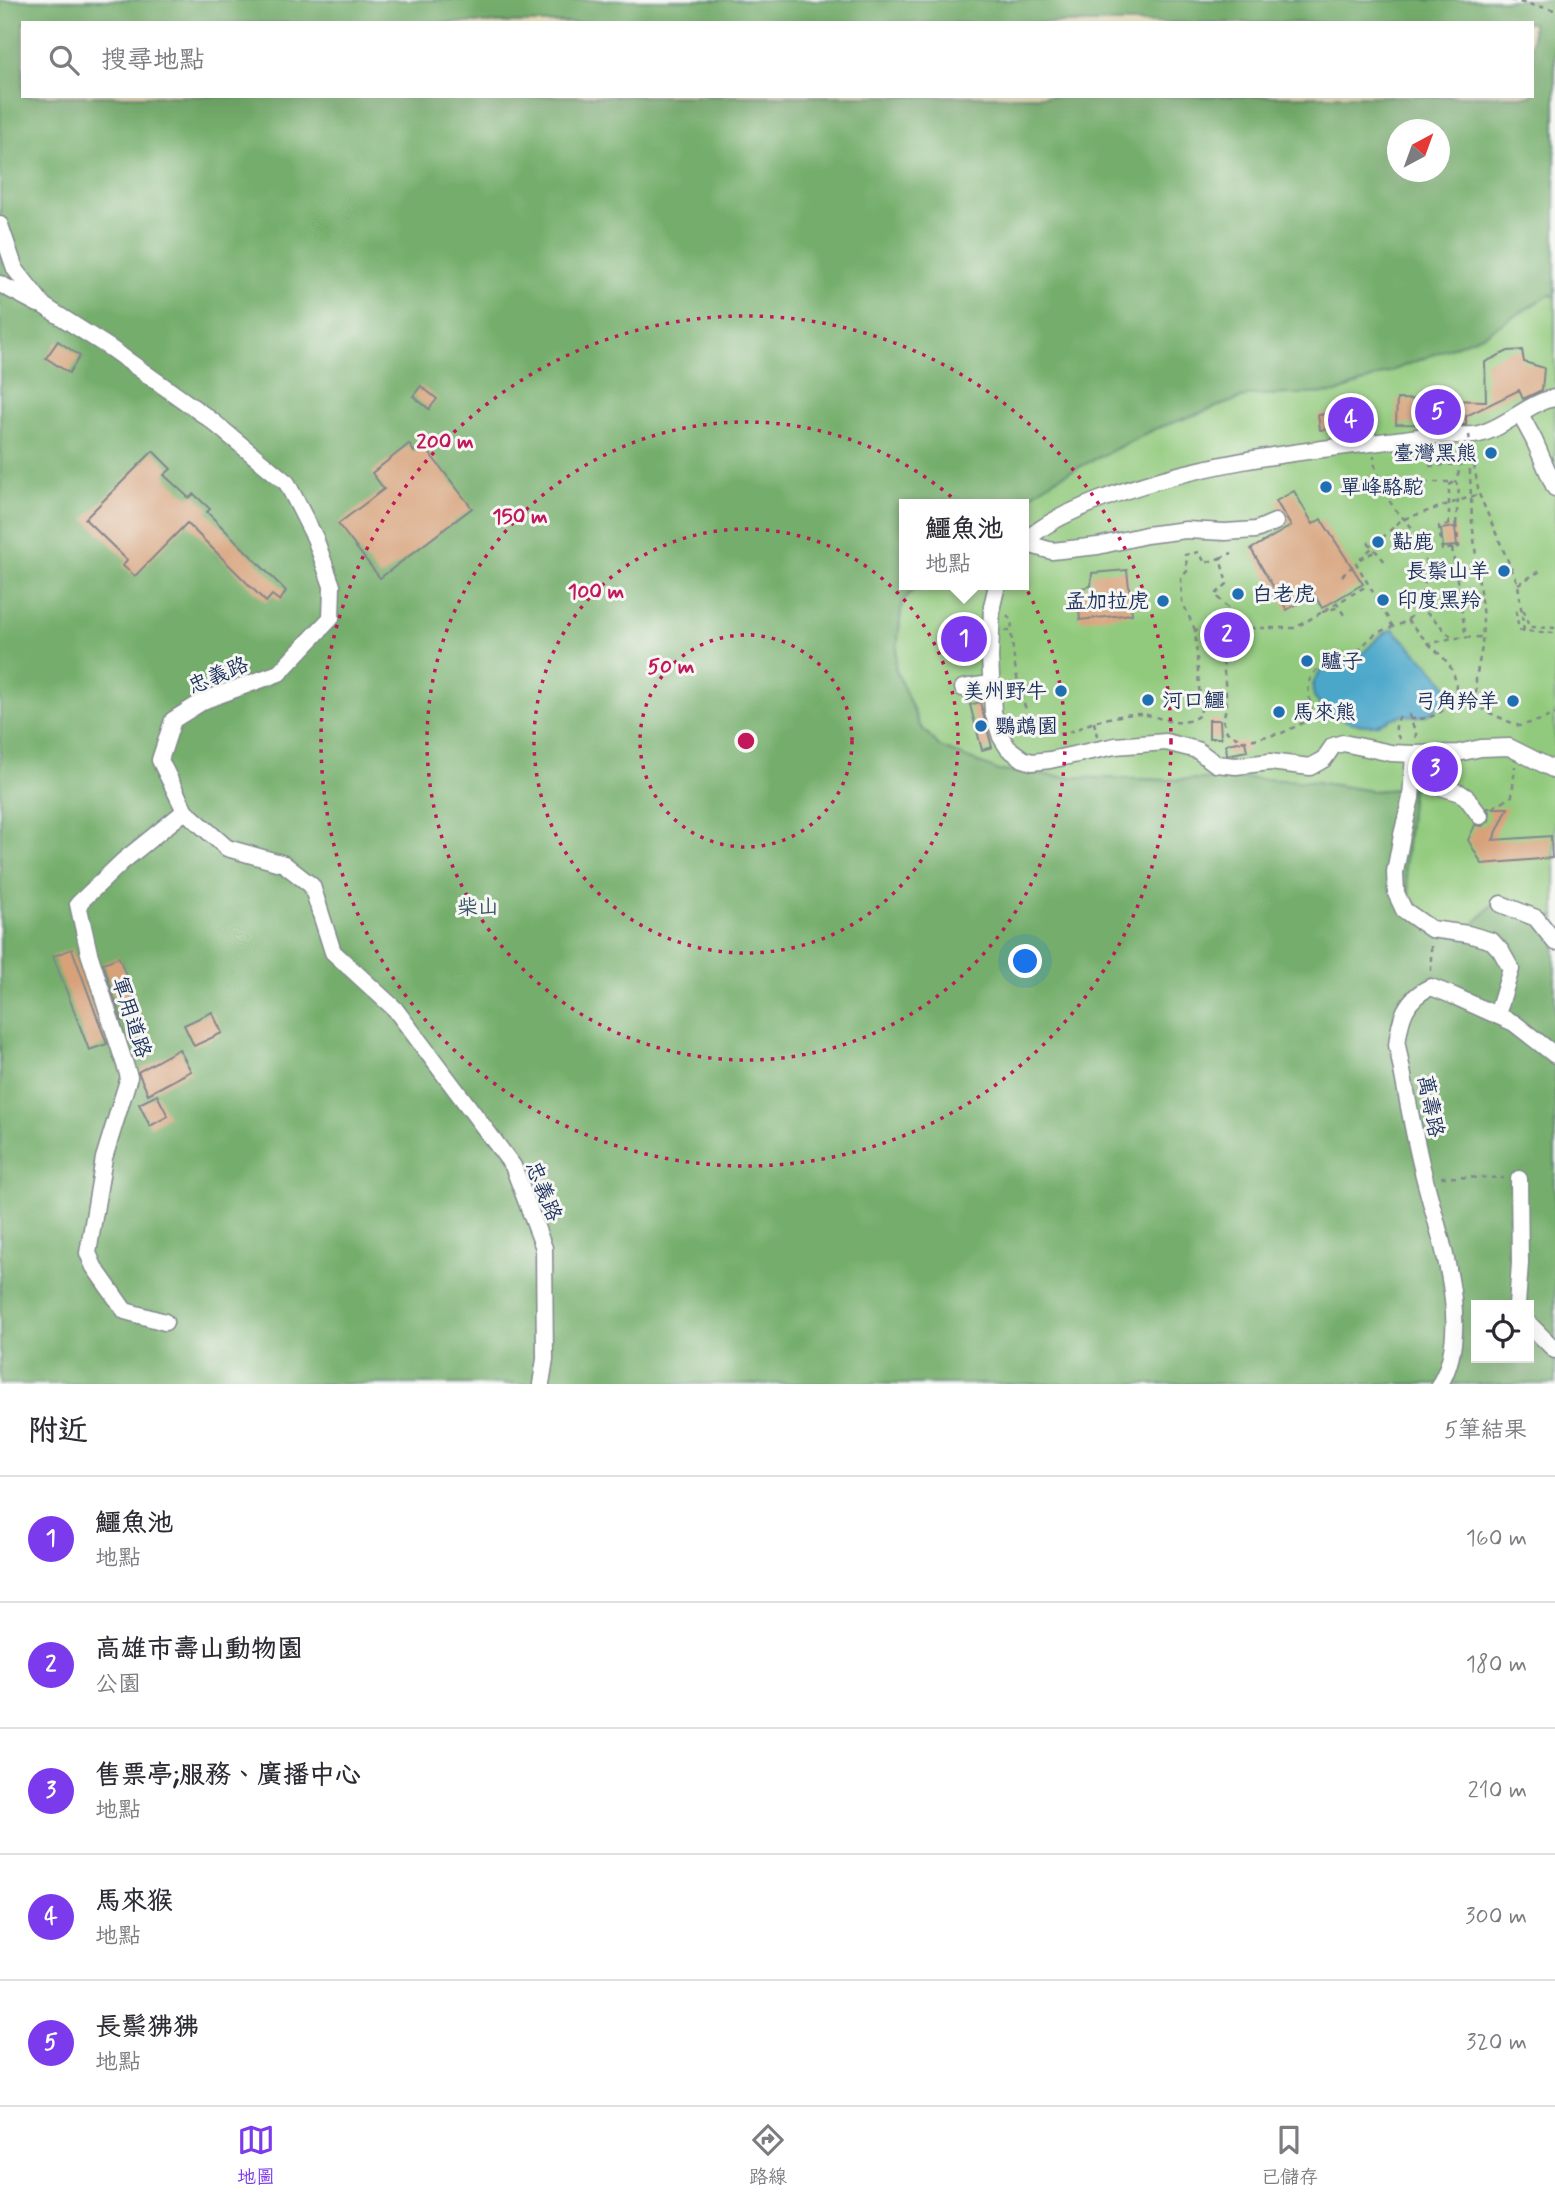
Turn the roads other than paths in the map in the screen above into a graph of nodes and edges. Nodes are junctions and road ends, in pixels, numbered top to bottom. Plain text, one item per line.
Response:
1 (0, 225) edge
2 (0, 284) edge
3 (44, 306) junction
4 (1555, 398) edge
5 (1520, 414) junction
6 (1555, 488) edge
7 (1275, 522) dead end
8 (1029, 538) edge
9 (1029, 544) edge
10 (996, 590) edge
11 (990, 684) junction
12 (963, 688) dead end
13 (1414, 754) junction
14 (1555, 770) edge
15 (1412, 774) junction
16 (185, 811) junction
17 (1486, 812) road end
18 (1501, 904) dead end
19 (1555, 942) edge
20 (1497, 1015) junction
21 (1555, 1055) edge
22 (1519, 1179) road end
23 (1517, 1300) edge
24 (165, 1322) dead end
25 (1534, 1329) edge
26 (1555, 1350) edge
27 (541, 1384) edge
28 (1440, 1384) edge

1 - 3 lane, 忠義路
2 - 3 lane
3 - 16 lane, 忠義路
4 - 5 lane
5 - 6 lane
5 - 8 lane
7 - 9 lane
10 - 11 lane
11 - 12 lane
11 - 13 lane
13 - 14 lane
13 - 15 lane
15 - 17 lane
15 - 20 lane
16 - 24 lane, 軍用道路
16 - 27 lane, 忠義路
18 - 19 lane
20 - 21 lane
20 - 28 lane, 萬壽路
22 - 23 lane
25 - 26 lane

